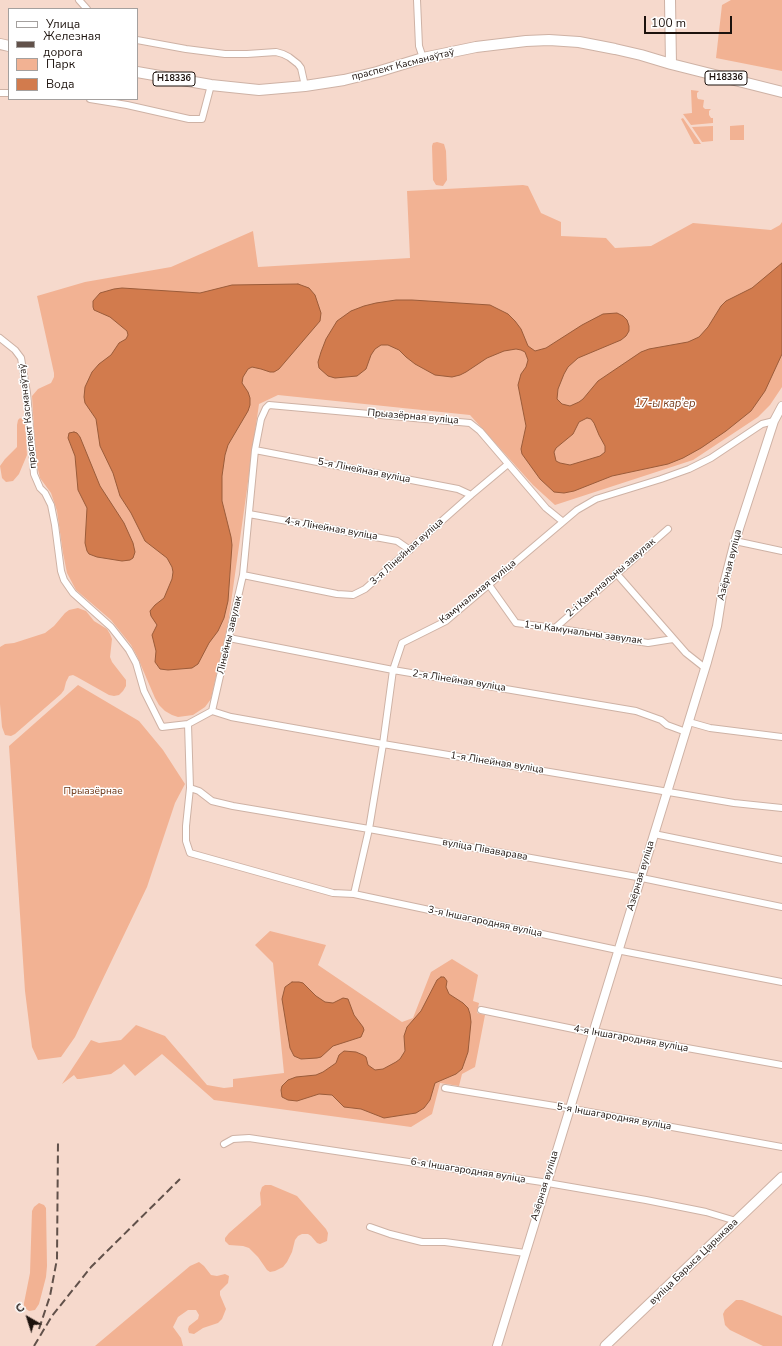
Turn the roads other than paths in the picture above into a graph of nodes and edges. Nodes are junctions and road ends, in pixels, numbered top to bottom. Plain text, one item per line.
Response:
1 (79, 0) edge
2 (417, 0) edge
3 (670, 0) edge
4 (86, 8) edge
5 (138, 40) edge
6 (422, 58) junction
7 (671, 64) junction
8 (138, 72) edge
9 (211, 85) junction
10 (305, 86) junction
11 (782, 92) edge
12 (96, 100) edge
13 (0, 338) edge
14 (269, 405) joint
15 (782, 406) edge
16 (774, 421) junction
17 (255, 450) junction
18 (508, 464) junction
19 (471, 495) junction
20 (250, 514) junction
21 (562, 522) junction
22 (668, 529) dead end
23 (735, 541) junction
24 (410, 550) junction
25 (782, 552) edge
26 (616, 573) junction
27 (243, 575) junction
28 (490, 585) junction
29 (555, 628) junction
30 (229, 638) junction
31 (673, 639) junction
32 (705, 668) junction
33 (393, 670) junction
34 (212, 710) junction
35 (689, 722) junction
36 (188, 724) junction
37 (686, 732) junction
38 (782, 737) edge
39 (383, 744) junction
40 (190, 788) junction
41 (667, 791) junction
42 (782, 808) edge
43 (369, 829) junction
44 (654, 834) junction
45 (782, 860) edge
46 (640, 878) junction
47 (354, 894) junction
48 (782, 907) edge
49 (618, 950) junction
50 (782, 982) edge
51 (481, 1010) dead end
52 (593, 1032) junction
53 (782, 1065) edge
54 (445, 1088) dead end
55 (569, 1108) junction
56 (224, 1144) dead end
57 (782, 1147) edge
58 (782, 1177) edge
59 (546, 1183) junction
60 (736, 1221) junction
61 (370, 1227) dead end
62 (524, 1253) junction
63 (497, 1346) edge
64 (605, 1346) edge

1 - 4 street
2 - 6 street
3 - 7 main road
5 - 10 street
6 - 7 main road, праспект Касманаўтаў / Н18336
6 - 10 main road, праспект Касманаўтаў / Н18336
7 - 11 main road, праспект Касманаўтаў / Н18336
8 - 9 main road, праспект Касманаўтаў / Н18336
9 - 10 main road, праспект Касманаўтаў / Н18336
9 - 12 street
13 - 36 street, праспект Касманаўтаў
14 - 17 street, Лінейны завулак
14 - 18 street, Прыазёрная вуліца
15 - 16 street, Азёрная вуліца
16 - 21 street, Камунальная вуліца
16 - 23 street, Азёрная вуліца
17 - 19 street, 5-я Лінейная вуліца
17 - 20 street, Лінейны завулак
18 - 19 street, 3-я Лінейная вуліца
18 - 21 street, Прыазёрная вуліца
19 - 24 street, 3-я Лінейная вуліца
20 - 24 street, 4-я Лінейная вуліца
20 - 27 street, Лінейны завулак
21 - 28 street, Камунальная вуліца
22 - 26 street, 2-і Камунальны завулак
23 - 25 street
23 - 32 street, Азёрная вуліца
24 - 27 street, 3-я Лінейная вуліца
26 - 29 street, 2-і Камунальны завулак
26 - 31 street
27 - 30 street, Лінейны завулак
28 - 29 street, 1-ы Камунальны завулак
28 - 33 street, Камунальная вуліца
29 - 31 street, 1-ы Камунальны завулак
30 - 33 street, 2-я Лінейная вуліца
30 - 34 street, Лінейны завулак
31 - 32 street
32 - 35 street, Азёрная вуліца
33 - 37 street, 2-я Лінейная вуліца
33 - 39 street, Камунальная вуліца
34 - 36 street
34 - 39 street, 1-я Лінейная вуліца
35 - 37 street, Азёрная вуліца
35 - 38 street
36 - 40 street
37 - 41 street, Азёрная вуліца
39 - 41 street, 1-я Лінейная вуліца
39 - 43 street, Камунальная вуліца
40 - 43 street, вуліца Піваварава
40 - 47 street, 3-я Іншагародняя вуліца
41 - 42 street, 1-я Лінейная вуліца
41 - 44 street, Азёрная вуліца
43 - 46 street, вуліца Піваварава
43 - 47 street, Камунальная вуліца
44 - 45 street
44 - 46 street, Азёрная вуліца
46 - 48 street, вуліца Піваварава
46 - 49 street, Азёрная вуліца
47 - 49 street, 3-я Іншагародняя вуліца
49 - 50 street, 3-я Іншагародняя вуліца
49 - 52 street, Азёрная вуліца
51 - 52 street, 4-я Іншагародняя вуліца
52 - 53 street, 4-я Іншагародняя вуліца
52 - 55 street, Азёрная вуліца
54 - 55 street, 5-я Іншагародняя вуліца
55 - 57 street, 5-я Іншагародняя вуліца
55 - 59 street, Азёрная вуліца
56 - 59 street, 6-я Іншагародняя вуліца
58 - 60 main road, вуліца Барыса Царыкава
59 - 60 street, 6-я Іншагародняя вуліца
59 - 62 street, Азёрная вуліца
60 - 64 main road, вуліца Барыса Царыкава
61 - 62 street
62 - 63 street, Азёрная вуліца

